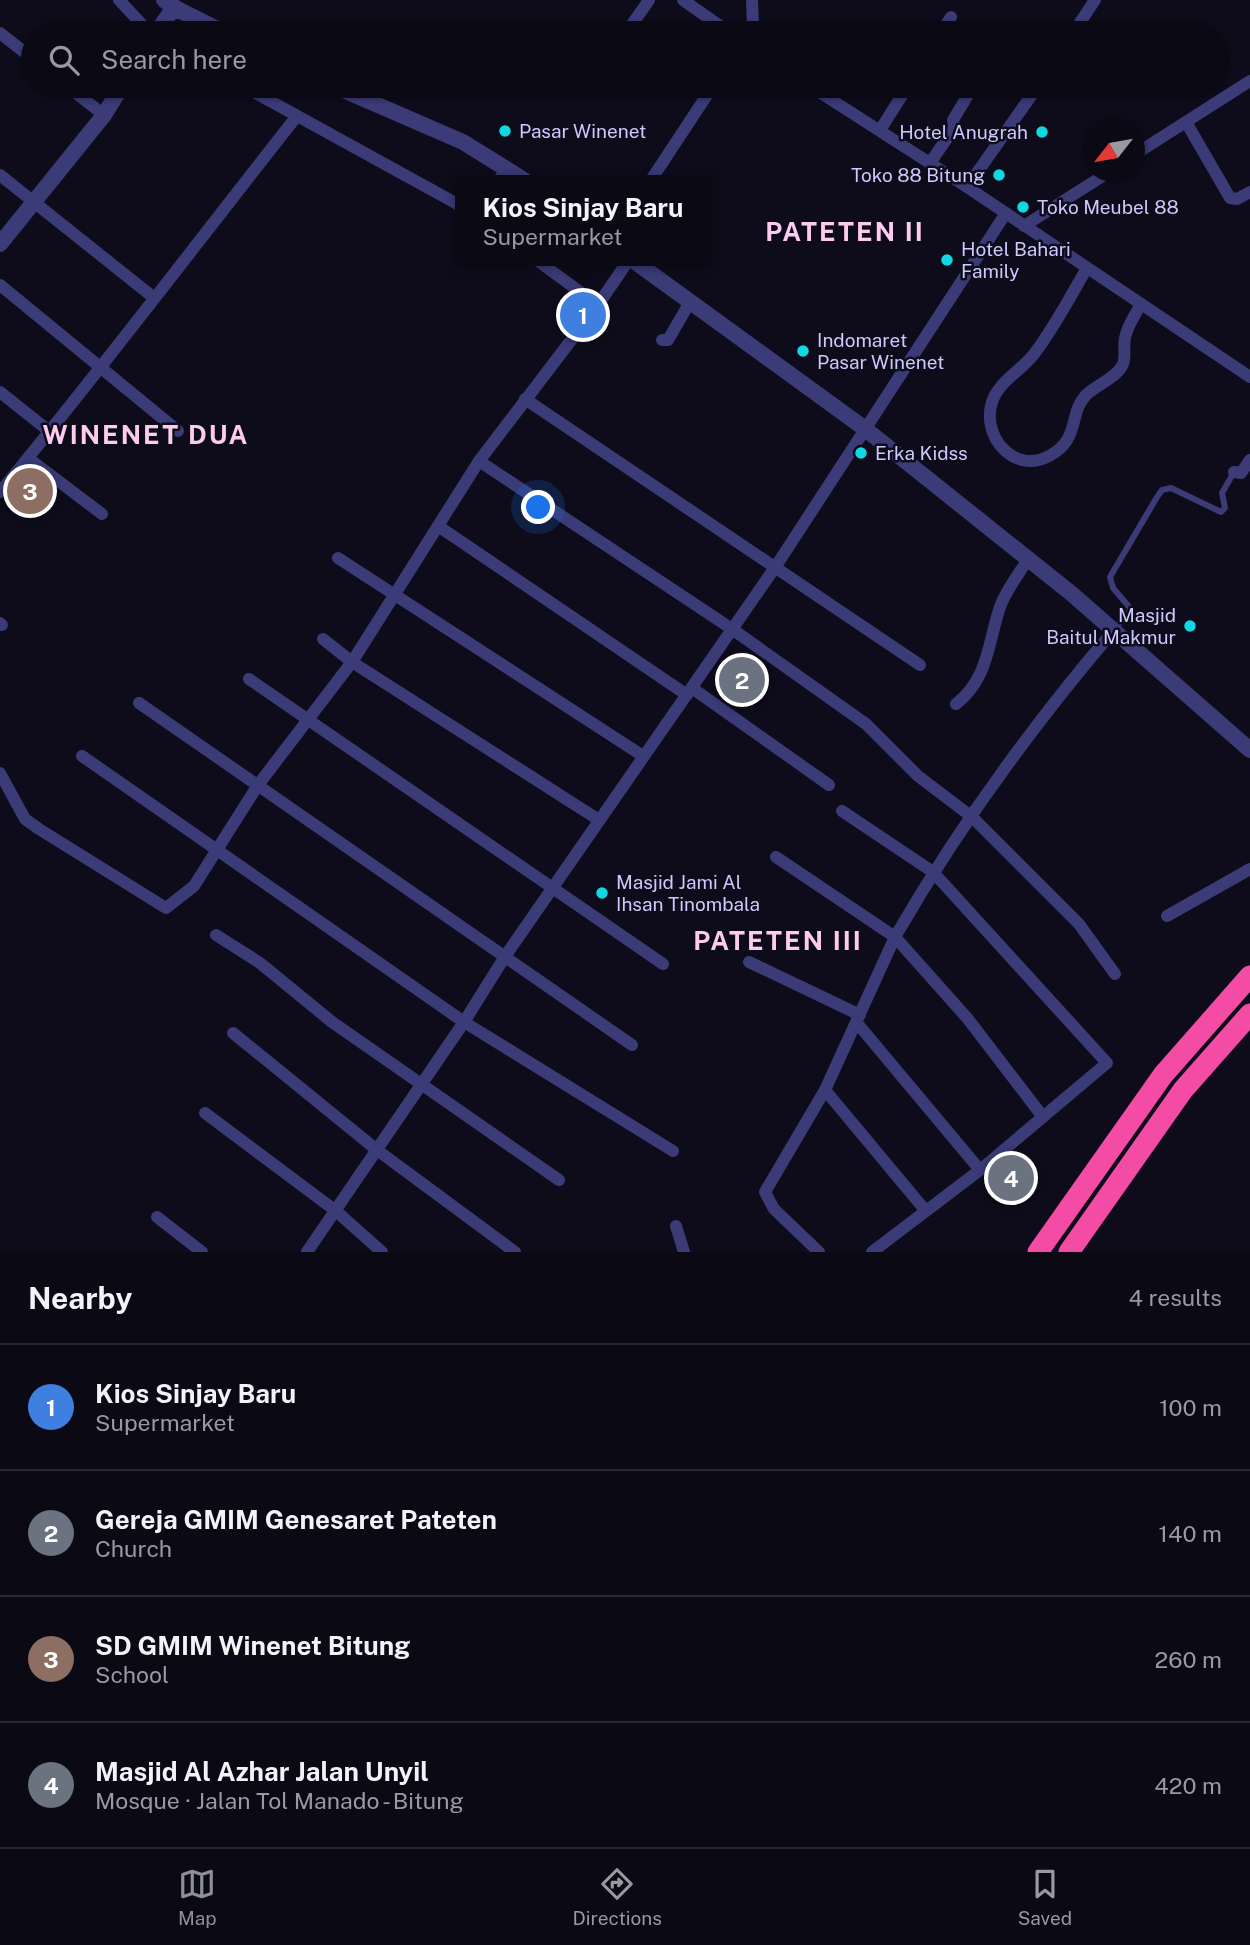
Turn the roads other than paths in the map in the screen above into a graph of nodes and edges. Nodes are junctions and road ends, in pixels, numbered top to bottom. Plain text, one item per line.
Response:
1 (119, 0) edge
2 (163, 0) edge
3 (649, 0) edge
4 (683, 0) edge
5 (752, 0) edge
6 (1095, 0) edge
7 (178, 10) junction
8 (951, 17) dead end
9 (139, 21) edge
10 (164, 21) edge
11 (200, 21) edge
12 (634, 21) edge
13 (713, 21) edge
14 (753, 21) edge
15 (948, 21) edge
16 (1081, 21) edge
17 (0, 33) edge
18 (21, 50) edge
19 (1250, 81) edge
20 (1229, 94) edge
21 (82, 98) edge
22 (115, 98) edge
23 (265, 98) edge
24 (362, 98) edge
25 (705, 98) edge
26 (829, 98) edge
27 (900, 98) edge
28 (966, 98) edge
29 (1030, 98) edge
30 (1223, 98) edge
31 (104, 115) junction
32 (297, 116) junction
33 (1186, 122) junction
34 (880, 130) junction
35 (1145, 149) edge
36 (930, 163) junction
37 (503, 174) edge
38 (0, 175) edge
39 (654, 175) edge
40 (1093, 182) edge
41 (967, 187) junction
42 (1250, 191) edge
43 (34, 202) junction
44 (455, 203) edge
45 (1006, 213) junction
46 (1024, 226) junction
47 (0, 244) edge
48 (545, 266) edge
49 (625, 266) edge
50 (641, 266) edge
51 (1087, 268) junction
52 (0, 285) edge
53 (153, 297) junction
54 (690, 302) junction
55 (1141, 304) junction
56 (598, 306) junction
57 (662, 340) dead end
58 (100, 370) junction
59 (1250, 377) edge
60 (0, 393) edge
61 (525, 398) junction
62 (864, 428) junction
63 (49, 431) junction
64 (178, 431) dead end
65 (28, 458) junction
66 (1250, 460) edge
67 (479, 461) junction
68 (1234, 472) joint
69 (0, 492) edge
70 (102, 514) dead end
71 (438, 526) junction
72 (338, 558) dead end
73 (1028, 559) junction
74 (776, 566) junction
75 (394, 594) junction
76 (732, 629) junction
77 (1114, 630) junction
78 (323, 639) dead end
79 (352, 662) junction
80 (920, 665) dead end
81 (249, 679) dead end
82 (690, 691) junction
83 (139, 703) dead end
84 (956, 704) dead end
85 (307, 722) junction
86 (1248, 744) edge
87 (82, 756) dead end
88 (643, 756) junction
89 (0, 773) edge
90 (258, 785) junction
91 (829, 785) dead end
92 (842, 811) dead end
93 (972, 817) junction
94 (599, 820) junction
95 (217, 853) junction
96 (776, 857) dead end
97 (1250, 869) edge
98 (933, 872) junction
99 (554, 887) junction
100 (1167, 916) dead end
101 (216, 935) dead end
102 (895, 937) junction
103 (506, 955) junction
104 (749, 962) dead end
105 (663, 964) dead end
106 (1115, 974) dead end
107 (1250, 975) edge
108 (1250, 1014) edge
109 (859, 1019) junction
110 (464, 1022) junction
111 (233, 1034) dead end
112 (632, 1045) dead end
113 (421, 1083) junction
114 (825, 1090) junction
115 (205, 1114) dead end
116 (1043, 1117) junction
117 (377, 1150) junction
118 (673, 1151) dead end
119 (980, 1170) junction
120 (559, 1180) dead end
121 (925, 1210) junction
122 (336, 1211) junction
123 (156, 1217) dead end
124 (676, 1226) dead end
125 (202, 1252) edge
126 (307, 1252) edge
127 (382, 1252) edge
128 (514, 1252) edge
129 (684, 1252) edge
130 (819, 1252) edge
131 (872, 1252) edge
132 (1038, 1252) edge
133 (1069, 1252) edge

1 - 9 street
2 - 7 street
3 - 12 street
4 - 13 street
5 - 14 street
6 - 16 street
7 - 10 street
7 - 11 street
8 - 15 street
17 - 18 street
19 - 20 street
21 - 31 street
22 - 31 street
23 - 32 street
24 - 37 street
25 - 39 street
26 - 34 street
27 - 34 street
28 - 36 street
29 - 41 street
30 - 33 street
31 - 43 street
32 - 44 street
32 - 53 street
33 - 35 street
33 - 42 street
34 - 36 street
36 - 41 street
38 - 43 street
40 - 46 street
41 - 45 street
43 - 47 street
43 - 53 street
45 - 46 street
45 - 62 street
46 - 51 street
48 - 56 street
49 - 56 street
50 - 54 street
51 - 55 street
51 - 55 street
52 - 58 street
53 - 58 street
54 - 57 street
54 - 62 street
55 - 59 street
56 - 61 street
58 - 63 street
58 - 64 street
60 - 63 street
61 - 67 street
61 - 74 street
62 - 73 street
62 - 74 street
63 - 65 street
65 - 69 street
65 - 70 street
66 - 68 street
67 - 71 street
67 - 76 street
68 - 77 lane
71 - 75 street
71 - 82 street
72 - 75 street
73 - 77 street
73 - 84 street
74 - 76 street
74 - 80 street
75 - 79 street
75 - 88 street
76 - 82 street
76 - 93 street
77 - 86 street
77 - 93 street
78 - 79 street
79 - 85 street
79 - 94 street
81 - 85 street
82 - 88 street
82 - 91 street
83 - 90 street
85 - 90 street
85 - 99 street
87 - 95 street
88 - 94 street
89 - 95 street
90 - 95 street
90 - 103 street
92 - 98 street
93 - 98 street
93 - 106 street
94 - 99 street
95 - 110 street
96 - 102 street
97 - 100 street
98 - 102 street
98 - 116 street
99 - 103 street
99 - 105 street
101 - 113 street
102 - 109 street
102 - 116 street
103 - 110 street
103 - 112 street
104 - 109 street
107 - 132 highway
108 - 133 highway
109 - 114 street
109 - 119 street
110 - 113 street
110 - 118 street
111 - 117 street
113 - 117 street
113 - 120 street
114 - 121 street
114 - 130 street
115 - 122 street
116 - 119 street
117 - 122 street
117 - 128 street
119 - 121 street
121 - 131 street
122 - 126 street
122 - 127 street
123 - 125 street
124 - 129 street

